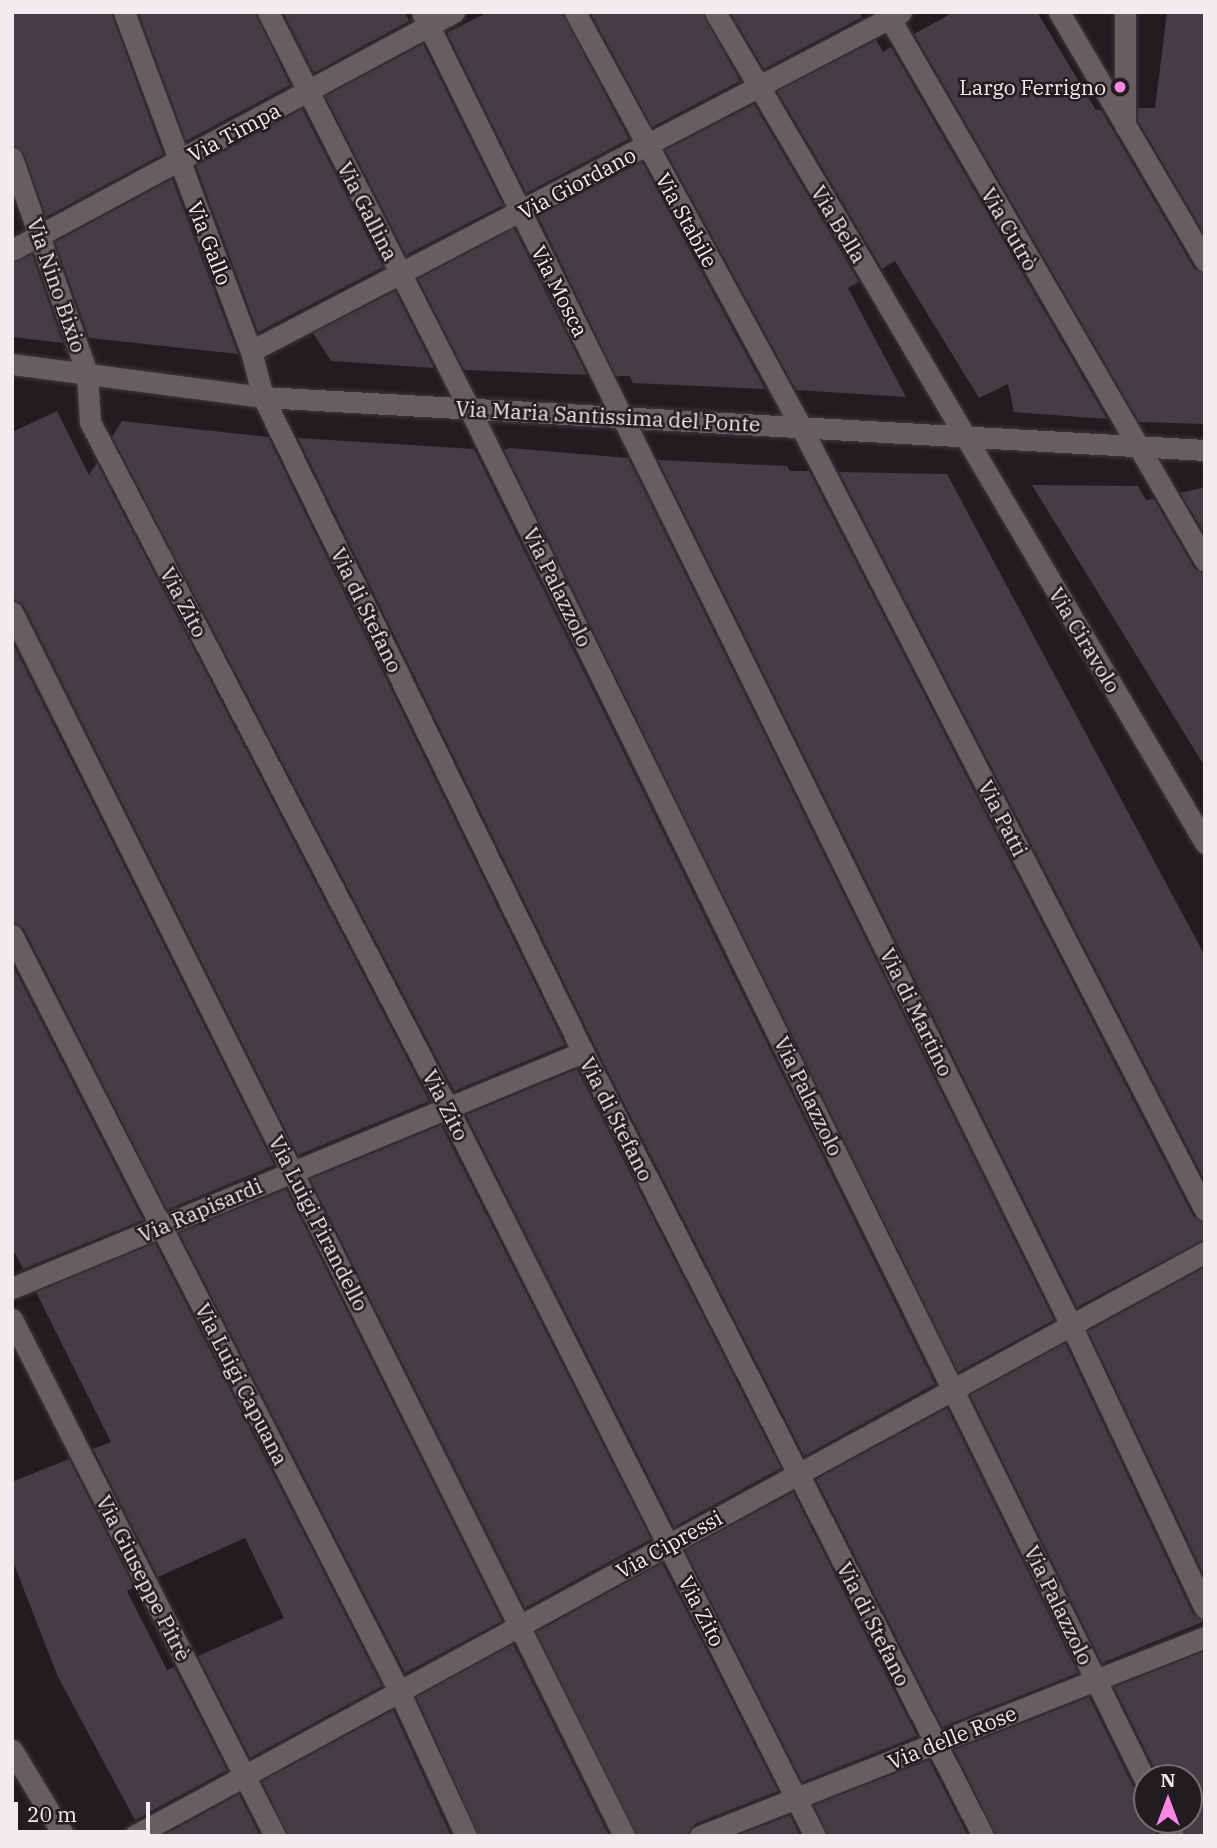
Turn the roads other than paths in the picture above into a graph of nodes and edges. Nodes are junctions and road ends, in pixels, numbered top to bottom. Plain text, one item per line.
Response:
1 (124, 12) edge
2 (268, 12) edge
3 (454, 12) edge
4 (575, 12) edge
5 (715, 12) edge
6 (1059, 12) edge
7 (1125, 12) edge
8 (892, 14) edge
9 (426, 19) edge
10 (759, 88) junction
11 (307, 92) junction
12 (1125, 126) junction
13 (646, 146) junction
14 (12, 158) edge
15 (179, 162) junction
16 (521, 213) junction
17 (41, 237) junction
18 (12, 250) edge
19 (1205, 261) edge
20 (401, 275) junction
21 (251, 351) junction
22 (12, 365) edge
23 (87, 373) junction
24 (263, 397) junction
25 (469, 408) junction
26 (625, 418) junction
27 (801, 427) junction
28 (965, 436) junction
29 (1135, 445) junction
30 (1205, 450) edge
31 (1205, 561) edge
32 (12, 612) edge
33 (1205, 843) edge
34 (12, 935) edge
35 (583, 1052) junction
36 (447, 1107) junction
37 (293, 1171) junction
38 (1205, 1210) edge
39 (162, 1226) junction
40 (1205, 1252) edge
41 (12, 1287) edge
42 (12, 1320) edge
43 (1071, 1325) junction
44 (954, 1391) junction
45 (796, 1474) junction
46 (669, 1545) junction
47 (1205, 1608) edge
48 (520, 1625) junction
49 (1205, 1637) edge
50 (1095, 1680) junction
51 (399, 1691) junction
52 (936, 1743) junction
53 (12, 1750) edge
54 (1137, 1764) edge
55 (245, 1775) junction
56 (795, 1798) junction
57 (64, 1836) edge
58 (134, 1836) edge
59 (275, 1836) edge
60 (466, 1836) edge
61 (624, 1836) edge
62 (700, 1836) edge
63 (815, 1836) edge
64 (983, 1836) edge

1 - 15 street, Via Gallo
2 - 11 street, Via Gallina
3 - 9 street, Via Timpa
4 - 13 street, Via Stabile
5 - 10 street, Via Bella
6 - 12 street
7 - 12 street
8 - 10 street, Via Giordano
8 - 29 street, Via Cutrò
9 - 11 street, Via Timpa
9 - 16 street, Via Mosca
10 - 13 street, Via Giordano
10 - 28 street, Via Bella
11 - 15 street, Via Timpa
11 - 20 street, Via Gallina
12 - 19 street
13 - 16 street, Via Giordano
13 - 27 street, Via Stabile
14 - 17 street, Via Nino Bixio
15 - 17 street, Via Timpa
15 - 21 street, Via Gallo
16 - 20 street, Via Giordano
16 - 26 street, Via Mosca
17 - 18 street, Via Timpa
17 - 23 street, Via Nino Bixio
20 - 21 street, Via Giordano
20 - 25 street, Via Gallina
21 - 24 street, Via Gallo
22 - 23 street, Via Maria Santissima del Ponte
23 - 24 street, Via Maria Santissima del Ponte
23 - 36 street, Via Zito
24 - 25 street, Via Maria Santissima del Ponte
24 - 35 street, Via di Stefano
25 - 26 street, Via Maria Santissima del Ponte
25 - 44 street, Via Palazzolo
26 - 27 street, Via Maria Santissima del Ponte
26 - 43 street, Via di Martino
27 - 28 street, Via Maria Santissima del Ponte
27 - 38 street, Via Patti
28 - 29 street, Via Maria Santissima del Ponte
28 - 33 street, Via Ciravolo
29 - 30 street, Via Maria Santissima del Ponte
29 - 31 street, Via Cutrò
32 - 37 street, Via Luigi Pirandello
34 - 39 street, Via Luigi Capuana
35 - 36 street, Via Rapisardi
35 - 45 street, Via di Stefano
36 - 37 street, Via Rapisardi
36 - 46 street, Via Zito
37 - 39 street, Via Rapisardi
37 - 48 street, Via Luigi Pirandello
39 - 41 street, Via Rapisardi
39 - 51 street, Via Luigi Capuana
40 - 43 street, Via Cipressi
42 - 55 street, Via Giuseppe Pitrè
43 - 44 street, Via Cipressi
43 - 47 street, Via di Martino
44 - 45 street, Via Cipressi
44 - 50 street, Via Palazzolo
45 - 46 street, Via Cipressi
45 - 52 street, Via di Stefano
46 - 48 street, Via Cipressi
46 - 56 street, Via Zito
48 - 51 street, Via Cipressi
48 - 61 street, Via Luigi Pirandello
49 - 50 street, Via delle Rose
50 - 52 street, Via delle Rose
50 - 54 street, Via Palazzolo
51 - 55 street, Via Cipressi
51 - 60 street, Via Luigi Capuana
52 - 56 street, Via delle Rose
52 - 64 street, Via di Stefano
53 - 57 street
55 - 58 street, Via Cipressi
55 - 59 street, Via Giuseppe Pitrè
56 - 62 street, Via delle Rose
56 - 63 street, Via Zito

